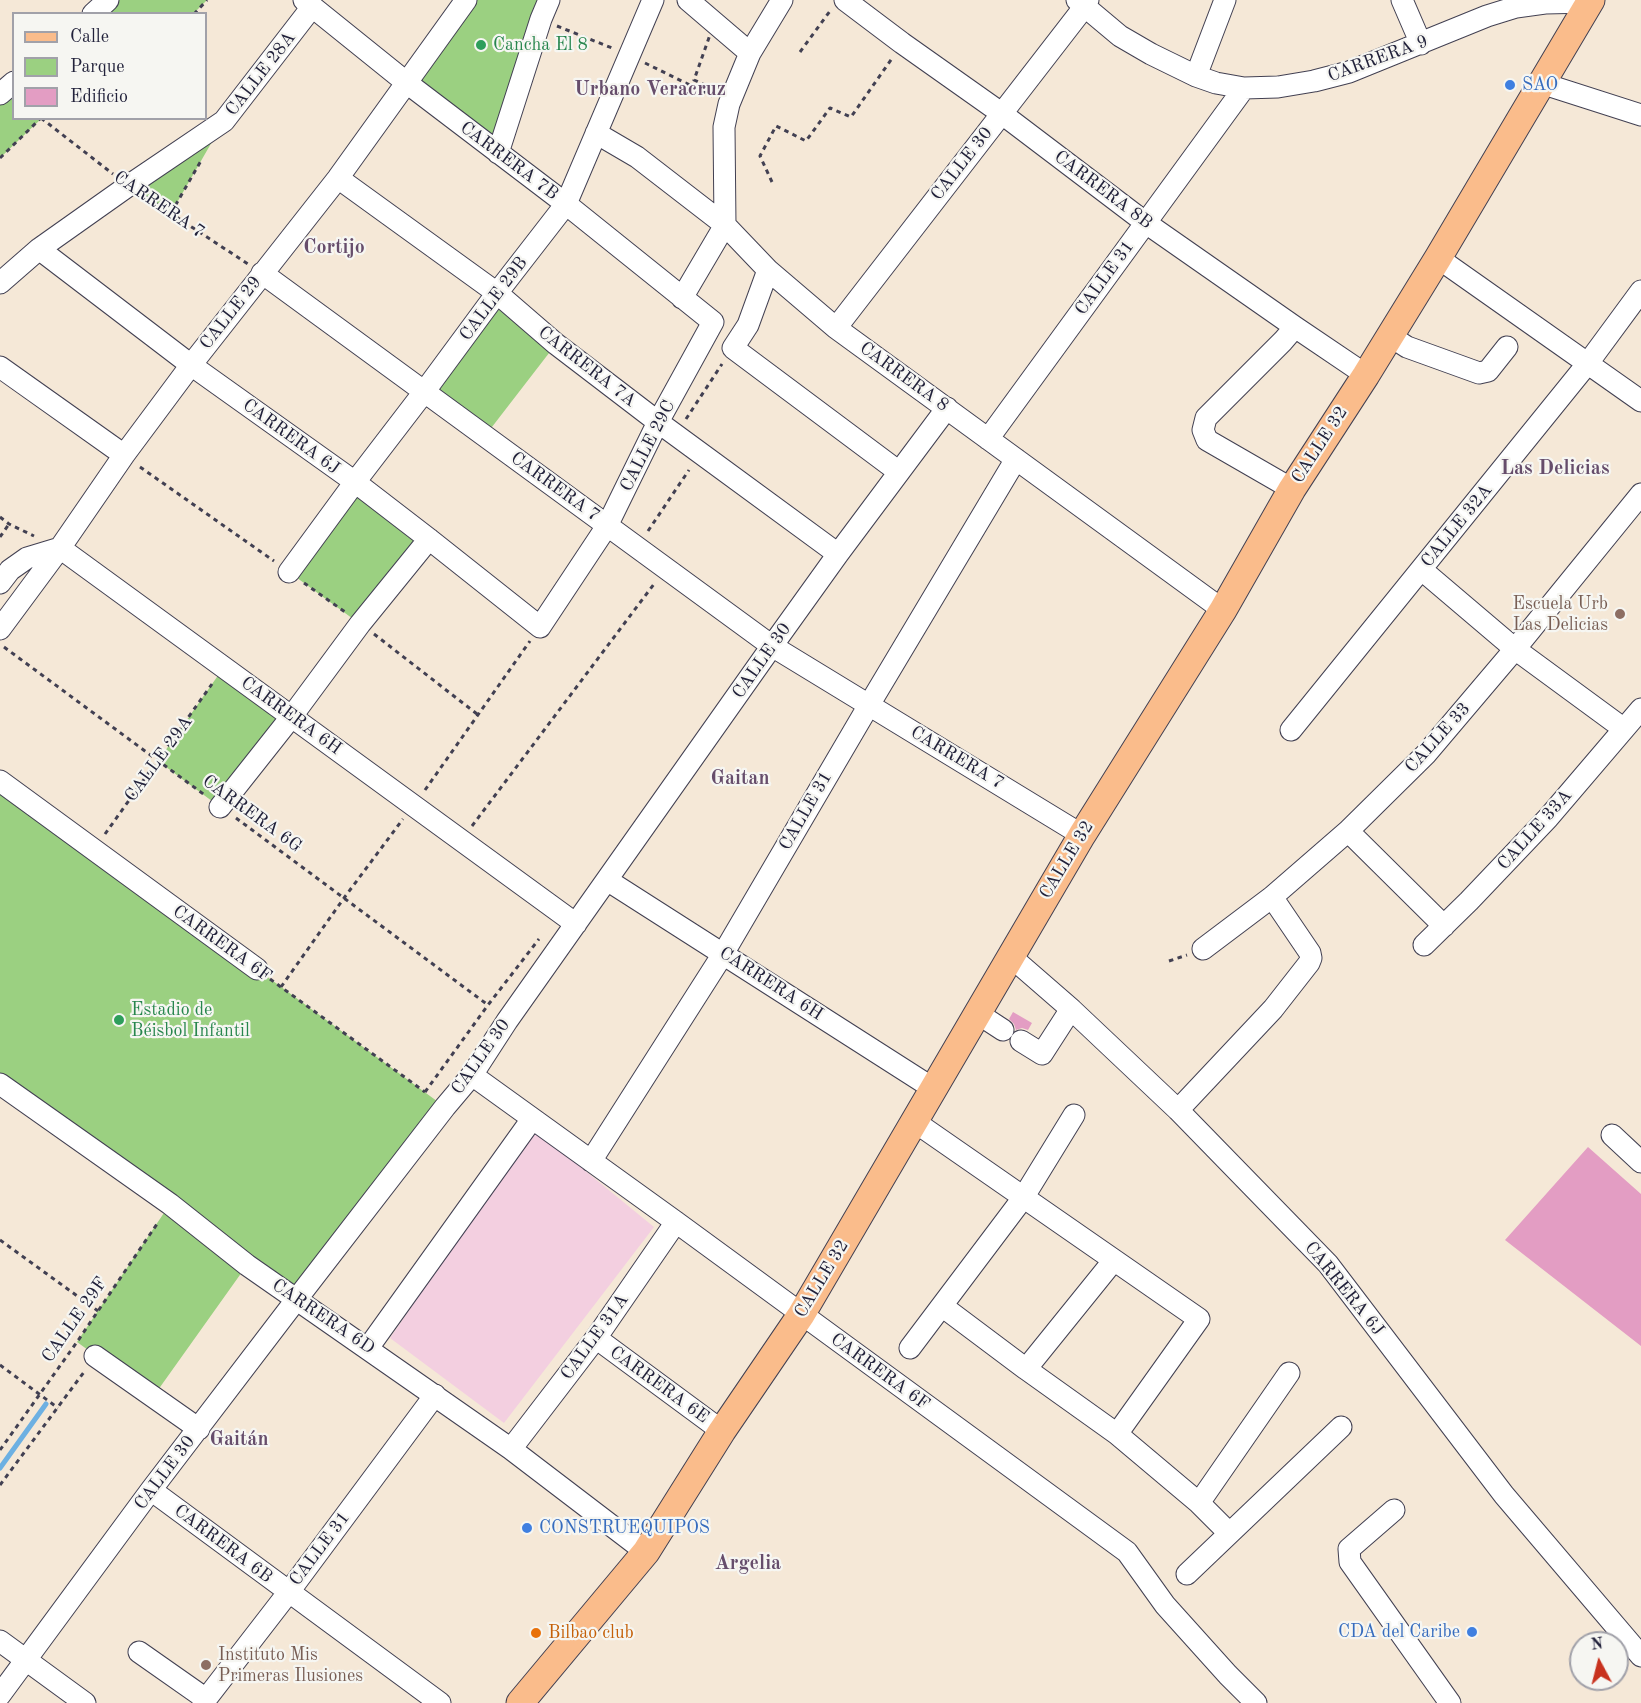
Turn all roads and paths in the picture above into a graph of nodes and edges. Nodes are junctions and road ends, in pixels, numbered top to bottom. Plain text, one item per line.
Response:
1 (108, 0) edge
2 (207, 0) edge
3 (466, 0) edge
4 (549, 0) edge
5 (653, 0) edge
6 (688, 0) edge
7 (782, 0) edge
8 (1225, 0) edge
9 (1402, 0) edge
10 (1590, 1) edge
11 (1083, 2) edge
12 (308, 4) edge
13 (838, 4) edge
14 (95, 12) edge
15 (196, 12) edge
16 (902, 44) junction
17 (1420, 44) junction
18 (800, 52) dead end
19 (747, 54) junction
20 (1196, 76) junction
21 (407, 83) junction
22 (1541, 83) junction
23 (12, 84) edge
24 (1244, 88) junction
25 (0, 93) edge
26 (1001, 113) junction
27 (1641, 115) edge
28 (39, 120) edge
29 (44, 120) edge
30 (596, 133) junction
31 (206, 152) dead end
32 (498, 153) junction
33 (0, 158) edge
34 (338, 178) junction
35 (772, 182) dead end
36 (128, 186) junction
37 (566, 204) junction
38 (171, 213) junction
39 (1146, 223) junction
40 (725, 225) junction
41 (39, 249) junction
42 (1438, 258) junction
43 (768, 270) junction
44 (262, 273) junction
45 (0, 283) edge
46 (1641, 291) edge
47 (497, 293) junction
48 (682, 298) junction
49 (713, 322) joint
50 (1295, 327) junction
51 (836, 328) junction
52 (1390, 336) junction
53 (1507, 347) dead end
54 (733, 348) junction
55 (1588, 363) junction
56 (191, 365) junction
57 (0, 367) edge
58 (1366, 375) junction
59 (424, 392) junction
60 (1641, 401) edge
61 (947, 408) junction
62 (667, 428) junction
63 (988, 439) junction
64 (700, 453) junction
65 (124, 455) junction
66 (1016, 459) junction
67 (899, 472) junction
68 (355, 482) junction
69 (1292, 489) junction
70 (1641, 494) edge
71 (0, 517) edge
72 (9, 524) junction
73 (0, 537) edge
74 (623, 537) junction
75 (429, 539) junction
76 (60, 548) junction
77 (838, 554) junction
78 (665, 568) junction
79 (1422, 570) junction
80 (290, 572) dead end
81 (0, 583) edge
82 (1223, 610) junction
83 (540, 627) joint
84 (0, 629) edge
85 (0, 645) edge
86 (772, 646) junction
87 (1515, 649) junction
88 (224, 667) junction
89 (869, 705) junction
90 (1641, 709) edge
91 (292, 716) junction
92 (1624, 729) junction
93 (1291, 730) dead end
94 (158, 761) junction
95 (0, 782) edge
96 (220, 807) junction
97 (1348, 831) junction
98 (1082, 835) junction
99 (461, 840) junction
100 (93, 850) junction
101 (607, 880) junction
102 (1272, 897) junction
103 (576, 924) junction
104 (1444, 926) junction
105 (1424, 945) dead end
106 (1203, 949) dead end
107 (723, 954) junction
108 (1010, 956) junction
109 (257, 969) joint
110 (488, 1005) dead end
111 (1071, 1010) junction
112 (977, 1013) junction
113 (1003, 1030) dead end
114 (1021, 1041) dead end
115 (472, 1075) junction
116 (0, 1084) edge
117 (934, 1089) junction
118 (445, 1107) junction
119 (1179, 1110) junction
120 (1074, 1115) dead end
121 (532, 1119) junction
122 (915, 1122) junction
123 (1612, 1135) dead end
124 (591, 1161) junction
125 (1641, 1162) edge
126 (1023, 1198) junction
127 (170, 1204) junction
128 (676, 1222) junction
129 (0, 1240) edge
130 (1114, 1260) junction
131 (296, 1300) junction
132 (942, 1306) junction
133 (98, 1311) junction
134 (801, 1315) junction
135 (596, 1338) junction
136 (368, 1348) junction
137 (910, 1348) dead end
138 (95, 1356) joint
139 (0, 1365) edge
140 (1026, 1369) junction
141 (1289, 1373) dead end
142 (40, 1395) junction
143 (435, 1395) junction
144 (58, 1408) junction
145 (1341, 1428) dead end
146 (199, 1429) junction
147 (722, 1431) junction
148 (1117, 1434) junction
149 (511, 1449) junction
150 (0, 1450) edge
151 (0, 1485) edge
152 (151, 1490) junction
153 (1198, 1503) junction
154 (1394, 1510) dead end
155 (1229, 1533) junction
156 (646, 1552) junction
157 (1187, 1574) dead end
158 (288, 1593) junction
159 (0, 1641) edge
160 (139, 1652) dead end
161 (1641, 1656) edge
162 (26, 1660) junction
163 (0, 1695) edge
164 (205, 1701) edge
165 (85, 1703) edge
166 (440, 1703) edge
167 (520, 1703) edge
168 (1256, 1703) edge
169 (1450, 1703) edge

1 - 14 street
2 - 15 path
3 - 21 street, CALLE 29
4 - 32 street
5 - 30 street, CALLE 29B
6 - 19 street
7 - 19 street
8 - 20 street
9 - 17 street
10 - 17 street, CARRERA 9
10 - 22 main road, CALLE 32
11 - 20 street, CARRERA 9
11 - 26 street, CALLE 30
12 - 21 street, CARRERA 7B
12 - 36 street, CALLE 28A
13 - 16 street, CARRERA 8B
13 - 18 path
16 - 26 street, CARRERA 8B
16 - 35 path
17 - 24 street, CARRERA 9
19 - 19 path
19 - 40 street
20 - 24 street, CARRERA 9
21 - 32 street, CARRERA 7B
21 - 34 street, CALLE 29
22 - 27 street
22 - 42 main road, CALLE 32
23 - 25 street
24 - 39 street, CALLE 31
26 - 39 street, CARRERA 8B
26 - 51 street, CALLE 30
28 - 33 path
29 - 36 path, CARRERA 7
30 - 37 street, CALLE 29B
30 - 40 street, CARRERA 8
31 - 38 path
32 - 37 street, CARRERA 7B
34 - 44 street, CALLE 29
34 - 47 street, CARRERA 7A
36 - 38 path, CARRERA 7
36 - 41 street, CALLE 28A
37 - 47 street, CALLE 29B
37 - 48 street, CARRERA 7B
38 - 44 path, CARRERA 7
39 - 50 street, CARRERA 8B
39 - 63 street, CALLE 31
40 - 43 street, CARRERA 8
40 - 48 street
41 - 45 street, CALLE 28A
41 - 56 street, CARRERA 6J
42 - 52 main road, CALLE 32
42 - 55 street
43 - 51 street, CARRERA 8
43 - 54 street
44 - 56 street, CALLE 29
44 - 59 street, CARRERA 7
46 - 55 street, CALLE 32A
47 - 59 street, CALLE 29B
47 - 62 street, CARRERA 7A
48 - 49 street, CARRERA 7B
49 - 62 street, CALLE 29C
50 - 58 street, CARRERA 8B
50 - 69 street
51 - 61 street, CARRERA 8
52 - 53 street
52 - 58 main road, CALLE 32
54 - 62 path
54 - 67 street
55 - 60 street
55 - 79 street, CALLE 32A
56 - 65 street, CALLE 29
56 - 68 street, CARRERA 6J
57 - 65 street
58 - 69 main road, CALLE 32
59 - 68 street, CALLE 29B
59 - 74 street, CARRERA 7
61 - 63 street, CARRERA 8
61 - 67 street, CALLE 30
62 - 64 street, CARRERA 7A
62 - 74 street, CALLE 29C
63 - 66 street, CARRERA 8
64 - 74 path
64 - 77 street, CARRERA 7A
65 - 76 street, CALLE 29
66 - 82 street, CARRERA 8
66 - 89 street, CALLE 31
67 - 77 street, CALLE 30
68 - 75 street, CARRERA 6J
68 - 80 street, CALLE 29B
69 - 82 main road, CALLE 32
70 - 87 street, CALLE 33
71 - 72 path
72 - 73 path
72 - 76 path
74 - 78 street, CARRERA 7
74 - 83 street, CALLE 29C
75 - 83 street, CARRERA 6J
75 - 91 street
76 - 81 street
76 - 84 street, CALLE 29
76 - 88 street, CARRERA 6H
77 - 86 street, CALLE 30
78 - 86 street, CARRERA 7
78 - 99 path
79 - 87 street
79 - 93 street, CALLE 32A
82 - 98 main road, CALLE 32
85 - 94 path, CARRERA 6G
86 - 89 street, CARRERA 7
86 - 101 street, CALLE 30
87 - 92 street
87 - 97 street, CALLE 33
88 - 91 street, CARRERA 6H
88 - 94 path, CALLE 29A
89 - 98 street, CARRERA 7
89 - 107 street, CALLE 31
90 - 92 street, CALLE 33A
91 - 96 street
91 - 99 street, CARRERA 6H
92 - 104 street, CALLE 33A
94 - 96 path, CARRERA 6G
94 - 100 path, CALLE 29A
95 - 100 street, CARRERA 6F
96 - 110 path, CARRERA 6G
97 - 102 street, CALLE 33
97 - 104 street
98 - 108 main road, CALLE 32
99 - 103 street, CARRERA 6H
100 - 109 street, CARRERA 6F
101 - 103 street, CALLE 30
101 - 107 street, CARRERA 6H
102 - 106 street, CALLE 33
102 - 119 street
103 - 115 street, CALLE 30
104 - 105 street, CALLE 33A
107 - 117 street, CARRERA 6H
107 - 124 street, CALLE 31
108 - 111 street, CARRERA 6J
108 - 112 main road, CALLE 32
109 - 118 path, CARRERA 6F
111 - 114 street
111 - 119 street, CARRERA 6J
112 - 113 street
112 - 117 main road, CALLE 32
115 - 118 street, CALLE 30
115 - 121 street, CARRERA 6F
116 - 127 street, CARRERA 6D
117 - 122 main road, CALLE 32
118 - 131 street, CALLE 30
119 - 161 street, CARRERA 6J
120 - 126 street
121 - 124 street, CARRERA 6F
121 - 136 street
122 - 126 street
122 - 134 main road, CALLE 32
123 - 125 street
124 - 128 street, CARRERA 6F
126 - 130 street
126 - 132 street
127 - 131 street, CARRERA 6D
127 - 133 path, CALLE 29F
128 - 134 street, CARRERA 6F
128 - 135 street, CALLE 31A
129 - 133 path
130 - 140 street
130 - 148 street
131 - 136 street, CARRERA 6D
131 - 146 street, CALLE 30
132 - 137 street
132 - 140 street
133 - 142 path, CALLE 29F
134 - 147 main road, CALLE 32
134 - 168 street, CARRERA 6F
135 - 147 street, CARRERA 6E
135 - 149 street, CALLE 31A
136 - 143 street, CARRERA 6D
138 - 144 path
138 - 146 street
139 - 142 path
140 - 148 street
141 - 153 street
142 - 144 path
142 - 150 path, CALLE 29F
143 - 149 street, CARRERA 6D
143 - 158 street, CALLE 31
144 - 151 path
145 - 155 street
146 - 152 street, CALLE 30
147 - 156 main road, CALLE 32
148 - 153 street
149 - 156 street, CARRERA 6D
152 - 158 street, CARRERA 6B
152 - 162 street, CALLE 30
153 - 155 street
154 - 169 street
155 - 157 street
156 - 167 main road, CALLE 32
158 - 164 street, CALLE 31
158 - 166 street, CARRERA 6B
159 - 162 street
160 - 164 street
162 - 163 street, CALLE 30
162 - 165 street

